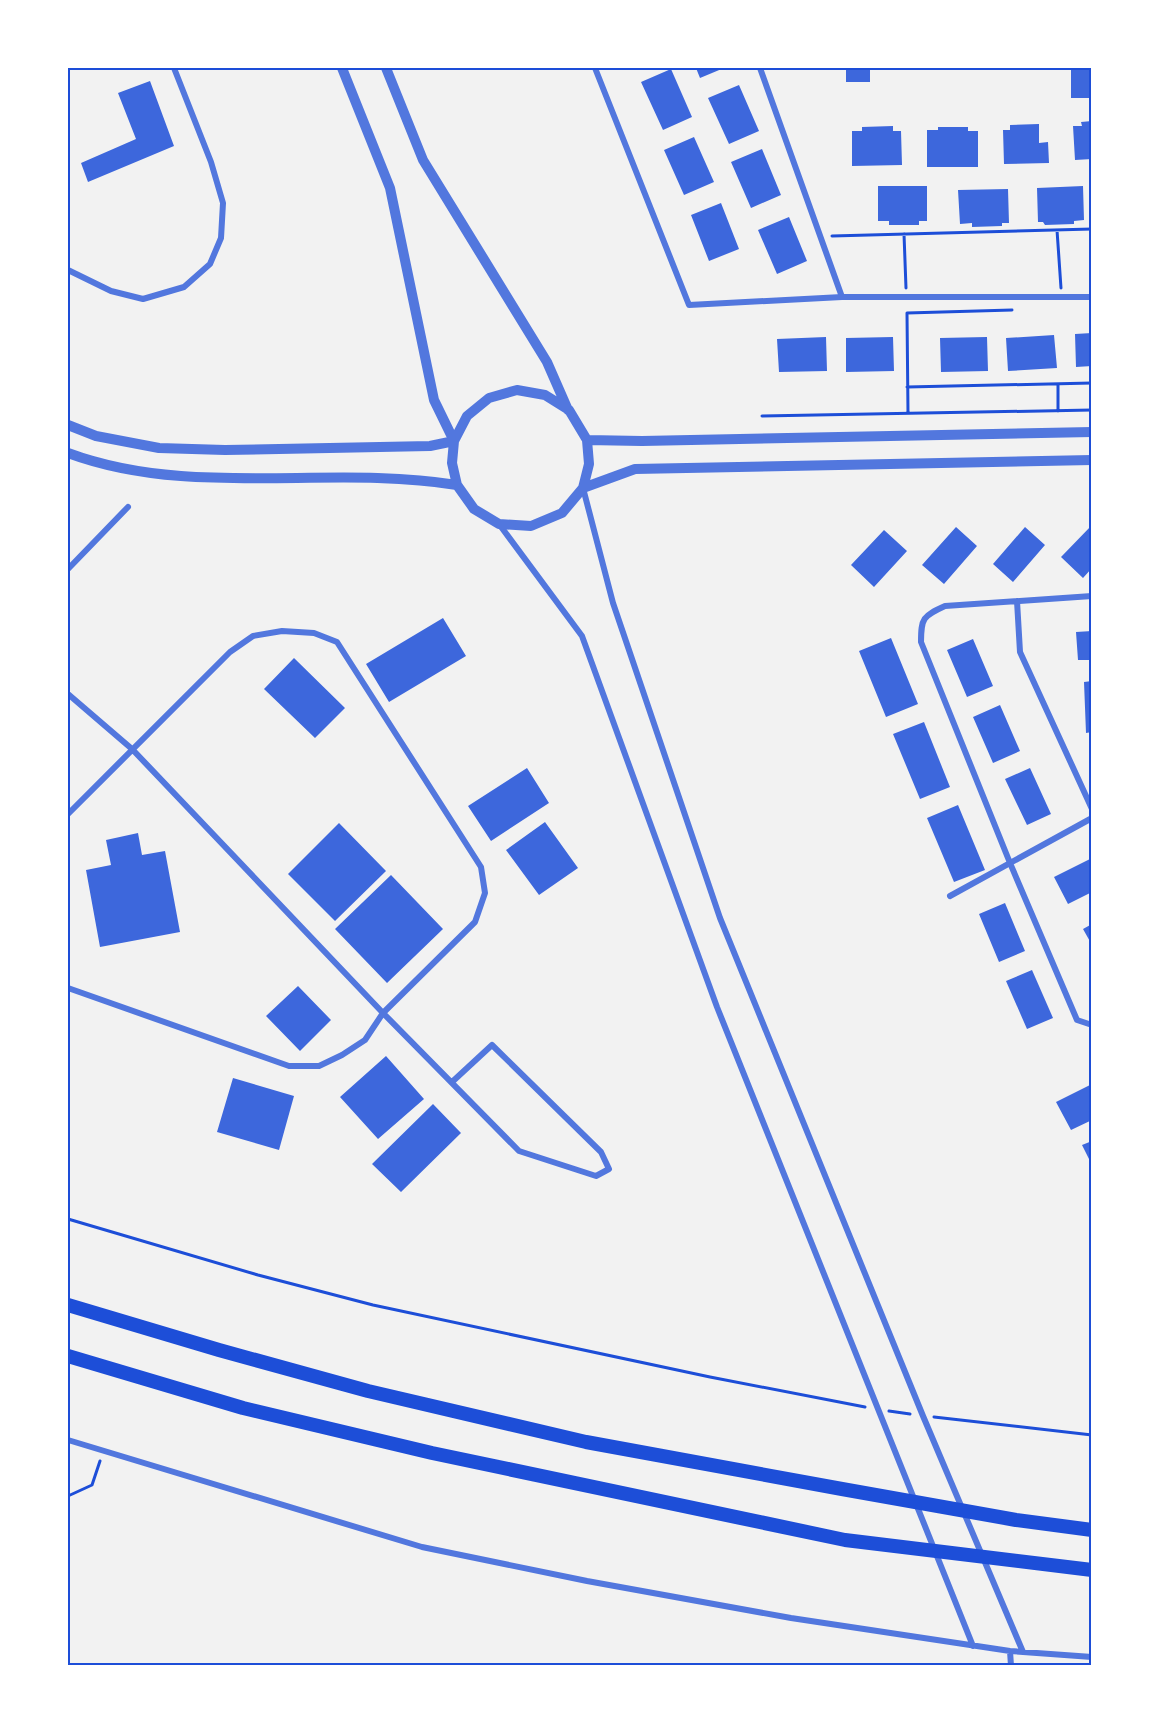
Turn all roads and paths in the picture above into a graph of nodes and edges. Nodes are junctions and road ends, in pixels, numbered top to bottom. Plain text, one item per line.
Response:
1 (174, 68) edge
2 (342, 68) edge
3 (386, 68) edge
4 (595, 68) edge
5 (760, 68) edge
6 (1092, 229) edge
7 (1057, 230) junction
8 (904, 234) junction
9 (821, 236) junction
10 (68, 270) edge
11 (842, 297) junction
12 (907, 297) junction
13 (1062, 297) junction
14 (1092, 297) edge
15 (1022, 309) dead end
16 (907, 313) junction
17 (1092, 383) edge
18 (1058, 384) junction
19 (907, 387) junction
20 (568, 410) junction
21 (1092, 410) edge
22 (1058, 411) junction
23 (908, 413) junction
24 (762, 416) dead end
25 (68, 425) edge
26 (1092, 432) edge
27 (586, 440) junction
28 (454, 441) junction
29 (68, 453) edge
30 (1092, 460) edge
31 (457, 485) junction
32 (583, 488) junction
33 (128, 507) dead end
34 (498, 524) junction
35 (68, 569) edge
36 (1092, 596) edge
37 (1017, 602) junction
38 (68, 694) edge
39 (132, 749) junction
40 (1092, 809) edge
41 (68, 814) edge
42 (1092, 818) edge
43 (1010, 863) junction
44 (950, 896) dead end
45 (68, 988) edge
46 (383, 1013) junction
47 (1092, 1025) edge
48 (452, 1082) junction
49 (68, 1219) edge
50 (68, 1305) edge
51 (68, 1356) edge
52 (880, 1410) junction
53 (923, 1416) junction
54 (1092, 1435) edge
55 (68, 1440) edge
56 (103, 1451) junction
57 (68, 1496) edge
58 (1092, 1530) edge
59 (1092, 1570) edge
60 (973, 1646) junction
61 (1010, 1651) junction
62 (1023, 1652) junction
63 (1092, 1657) edge
64 (1011, 1665) edge

1 - 10 street
2 - 28 street
3 - 20 street
4 - 11 street
5 - 9 street
6 - 7 path
7 - 8 path
7 - 13 path
8 - 9 path
8 - 12 path
9 - 11 street
11 - 12 street
12 - 13 street
12 - 16 path
13 - 14 street
15 - 16 path
16 - 19 path
17 - 18 path
18 - 19 path
18 - 22 path
19 - 23 path
20 - 27 street
20 - 28 street
21 - 22 path
22 - 23 path
23 - 24 path
25 - 28 street
26 - 27 street
27 - 32 street
28 - 31 street
29 - 31 street
30 - 32 street
31 - 34 street
32 - 34 street
32 - 53 street
33 - 35 street
34 - 52 street
36 - 37 street
37 - 40 street
37 - 43 street
38 - 39 street
39 - 41 street
39 - 46 street
39 - 46 street
42 - 43 street
43 - 44 street
43 - 47 street
45 - 46 street
46 - 48 street
48 - 48 street
49 - 52 path
50 - 58 highway
51 - 59 highway
52 - 53 path
52 - 60 street
53 - 54 path
53 - 62 street
55 - 56 street
56 - 57 path
56 - 60 street
60 - 61 street
61 - 62 street
61 - 64 street
62 - 63 street

